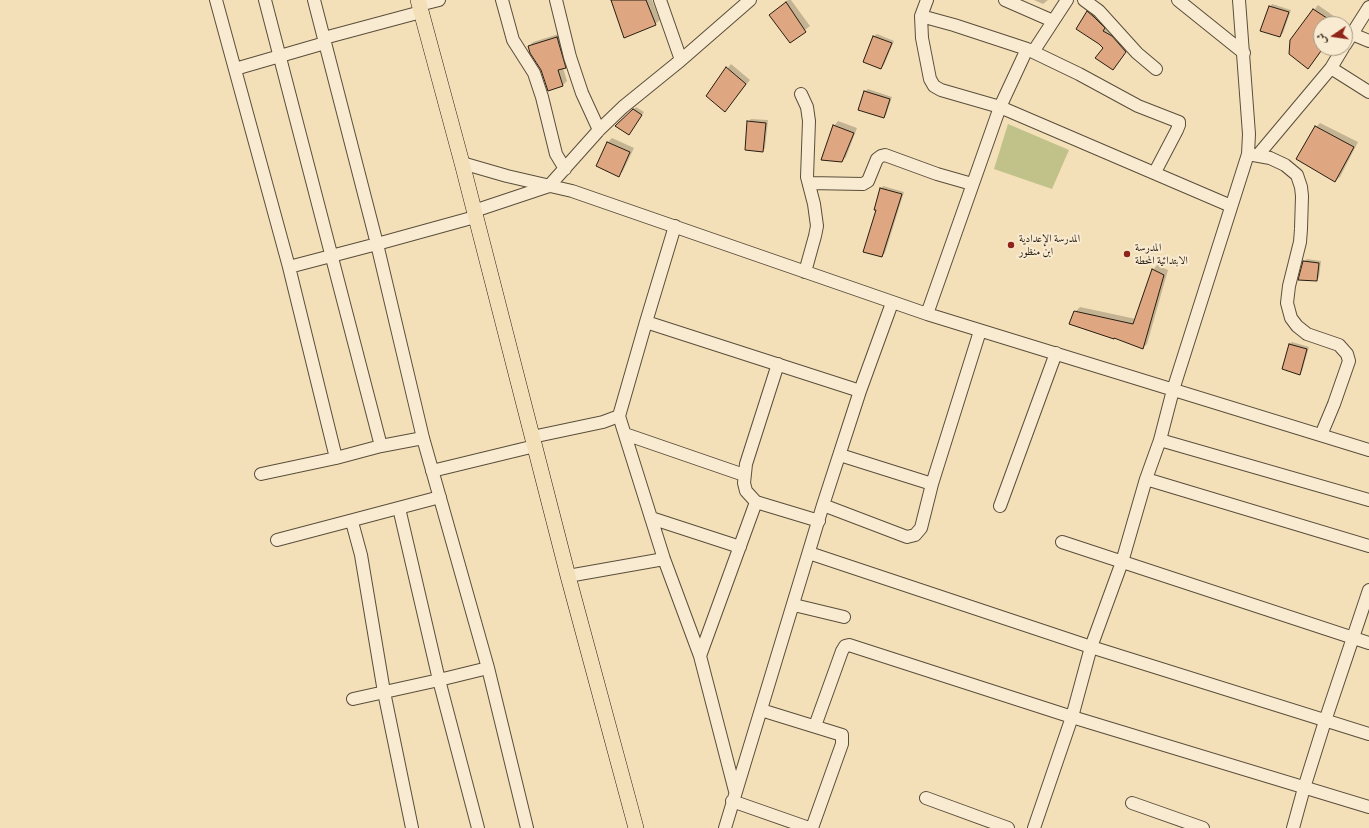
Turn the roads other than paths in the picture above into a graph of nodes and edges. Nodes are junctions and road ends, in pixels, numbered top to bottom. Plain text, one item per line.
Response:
1 (216, 0) edge
2 (265, 0) edge
3 (314, 0) edge
4 (439, 0) edge
5 (502, 0) edge
6 (556, 0) edge
7 (660, 0) edge
8 (750, 0) edge
9 (927, 0) edge
10 (1005, 0) edge
11 (1067, 0) edge
12 (1084, 0) edge
13 (1178, 0) edge
14 (1240, 0) edge
15 (419, 6) edge
16 (1369, 7) edge
17 (921, 16) junction
18 (1053, 21) junction
19 (1353, 32) edge
20 (1353, 34) edge
21 (325, 41) junction
22 (1369, 41) edge
23 (1030, 50) junction
24 (1244, 53) junction
25 (1338, 56) edge
26 (280, 57) junction
27 (681, 60) junction
28 (1331, 68) junction
29 (1156, 69) dead end
30 (235, 70) junction
31 (1369, 92) edge
32 (801, 94) dead end
33 (1000, 107) junction
34 (599, 130) junction
35 (1253, 155) junction
36 (462, 163) junction
37 (565, 169) junction
38 (1155, 172) junction
39 (809, 183) junction
40 (972, 184) junction
41 (549, 186) junction
42 (1231, 206) junction
43 (474, 214) junction
44 (675, 226) junction
45 (377, 244) junction
46 (332, 256) junction
47 (288, 267) junction
48 (805, 272) junction
49 (892, 303) junction
50 (927, 314) junction
51 (646, 322) junction
52 (980, 331) junction
53 (1056, 353) junction
54 (778, 364) junction
55 (1173, 390) junction
56 (860, 391) junction
57 (619, 416) junction
58 (625, 434) junction
59 (1320, 435) junction
60 (423, 438) junction
61 (1160, 440) junction
62 (533, 442) junction
63 (381, 446) junction
64 (1369, 450) edge
65 (840, 455) junction
66 (336, 458) junction
67 (432, 471) junction
68 (261, 474) dead end
69 (744, 474) junction
70 (1146, 479) junction
71 (932, 484) junction
72 (440, 497) junction
73 (1369, 500) edge
74 (756, 502) junction
75 (823, 505) junction
76 (1000, 506) dead end
77 (399, 508) junction
78 (651, 518) junction
79 (353, 520) junction
80 (819, 521) junction
81 (277, 540) dead end
82 (1062, 542) dead end
83 (1369, 546) edge
84 (740, 547) junction
85 (809, 554) junction
86 (664, 560) junction
87 (1122, 562) junction
88 (568, 576) junction
89 (1369, 590) edge
90 (794, 605) junction
91 (844, 617) dead end
92 (1354, 639) junction
93 (1369, 643) edge
94 (1090, 647) junction
95 (700, 656) junction
96 (488, 668) junction
97 (439, 680) junction
98 (384, 692) junction
99 (353, 699) dead end
100 (761, 710) junction
101 (1072, 717) junction
102 (1325, 721) junction
103 (815, 726) junction
104 (1369, 734) edge
105 (1304, 788) junction
106 (734, 796) junction
107 (926, 798) dead end
108 (1132, 803) dead end
109 (1369, 807) edge
110 (412, 828) edge
111 (478, 828) edge
112 (527, 828) edge
113 (636, 828) edge
114 (725, 828) edge
115 (811, 828) edge
116 (1008, 828) edge
117 (1034, 828) edge
118 (1203, 828) edge
119 (1293, 828) edge

1 - 30 street
2 - 26 street
3 - 21 street
4 - 15 street
5 - 37 street
6 - 34 street
7 - 27 street
8 - 27 street
9 - 17 street
10 - 18 street
11 - 18 street
12 - 29 street
13 - 24 street
14 - 24 street
15 - 21 street
15 - 36 main road
16 - 19 street
17 - 23 street
17 - 33 street
18 - 23 street
20 - 22 street
21 - 26 street
21 - 45 street
23 - 33 street
23 - 38 street
24 - 35 street
25 - 28 street
26 - 30 street
26 - 46 street
27 - 34 street
28 - 31 street
28 - 35 street
30 - 47 street
32 - 39 street
33 - 38 street
33 - 40 street
34 - 37 street
35 - 42 street
35 - 59 street
36 - 41 street
36 - 43 main road
37 - 41 street
38 - 42 street
39 - 40 street
39 - 48 street
40 - 50 street
41 - 43 street
41 - 44 street
42 - 55 street
43 - 45 street
43 - 62 main road
44 - 48 street
44 - 51 street
45 - 46 street
45 - 60 street
46 - 47 street
46 - 63 street
47 - 66 street
48 - 49 street
49 - 50 street
49 - 56 street
50 - 52 street
51 - 54 street
51 - 57 street
52 - 53 street
52 - 71 street
53 - 55 street
53 - 76 street
54 - 56 street
54 - 69 street
55 - 59 street
55 - 61 street
56 - 65 street
57 - 58 street
57 - 62 street
58 - 69 street
58 - 78 street
59 - 64 street
60 - 63 street
60 - 67 street
61 - 70 street
61 - 73 street
62 - 67 street
62 - 88 main road
63 - 66 street
65 - 71 street
65 - 75 street
66 - 68 street
67 - 72 street
69 - 74 street
70 - 83 street
70 - 87 street
71 - 75 street
72 - 77 street
72 - 96 street
74 - 80 street
74 - 84 street
75 - 80 street
77 - 79 street
77 - 97 street
78 - 84 street
78 - 86 street
79 - 81 street
79 - 98 street
80 - 85 street
82 - 87 street
84 - 95 street
85 - 90 street
85 - 94 street
86 - 88 street
86 - 95 street
87 - 92 street
87 - 94 street
88 - 113 main road
89 - 92 street
90 - 91 street
90 - 100 street
92 - 93 street
92 - 102 street
94 - 101 street
94 - 102 street
95 - 106 street
96 - 97 street
96 - 112 street
97 - 98 street
97 - 111 street
98 - 99 street
98 - 110 street
100 - 103 street
100 - 106 street
101 - 103 street
101 - 105 street
101 - 117 street
102 - 104 street
102 - 105 street
103 - 115 street
105 - 109 street
105 - 119 street
106 - 114 street
106 - 115 street
107 - 116 street
108 - 118 street

